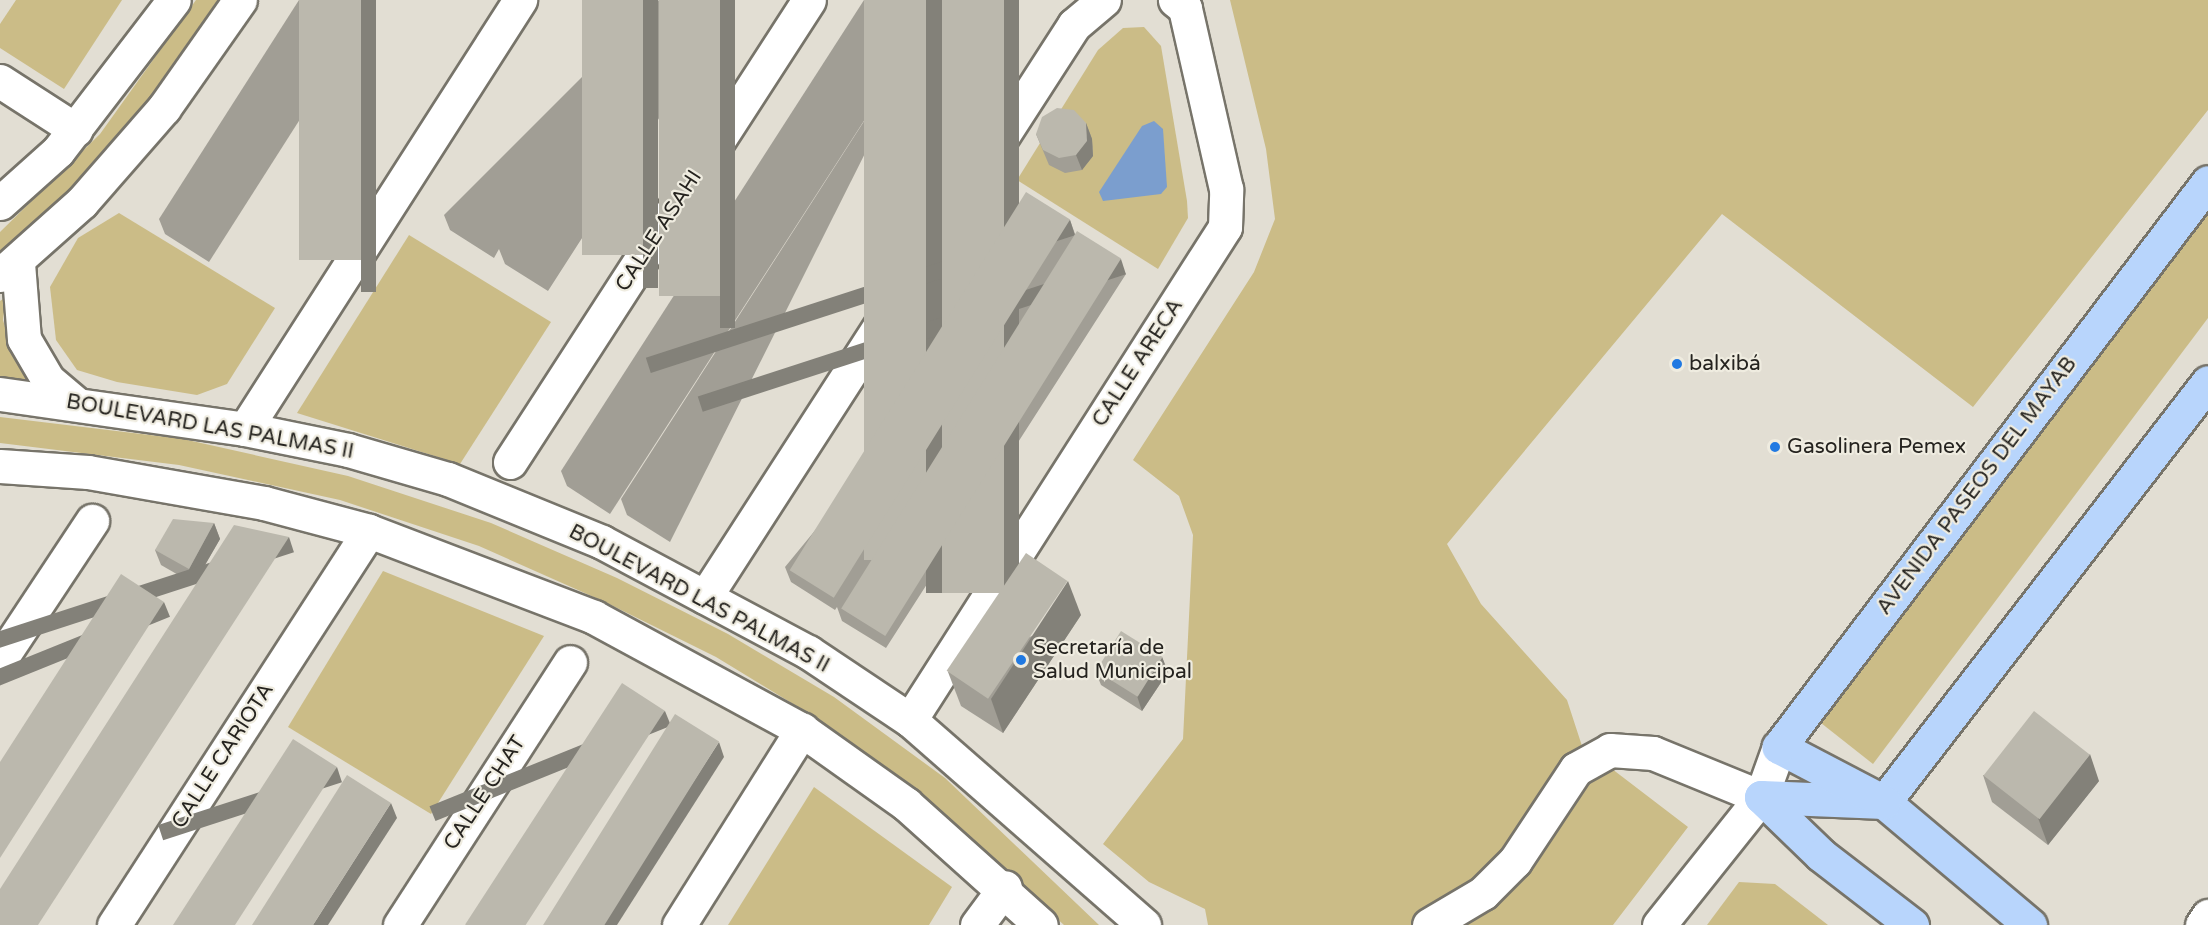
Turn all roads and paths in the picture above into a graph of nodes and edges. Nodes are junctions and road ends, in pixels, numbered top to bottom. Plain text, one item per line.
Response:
1 (174, 0) edge
2 (240, 0) edge
3 (520, 0) edge
4 (809, 0) edge
5 (1104, 0) edge
6 (1175, 0) edge
7 (0, 81) edge
8 (76, 130) junction
9 (2208, 182) edge
10 (0, 203) edge
11 (9, 269) edge
12 (2208, 382) edge
13 (0, 394) edge
14 (74, 402) junction
15 (245, 429) junction
16 (510, 462) dead end
17 (0, 466) edge
18 (92, 521) dead end
19 (369, 531) junction
20 (713, 583) junction
21 (0, 660) edge
22 (570, 662) dead end
23 (917, 709) junction
24 (802, 730) junction
25 (1779, 747) junction
26 (1761, 797) junction
27 (1884, 802) junction
28 (1005, 887) junction
29 (2208, 916) edge
30 (114, 925) edge
31 (400, 925) edge
32 (679, 925) edge
33 (977, 925) edge
34 (1041, 925) edge
35 (1144, 925) edge
36 (1429, 925) edge
37 (1659, 925) edge
38 (1912, 925) edge
39 (2030, 925) edge
40 (2202, 925) edge

1 - 8 street
2 - 11 street
3 - 15 street
4 - 16 street, CALLE ASAHI
5 - 20 street
6 - 23 street, CALLE ARECA
7 - 8 street
8 - 10 street
9 - 25 main road, AVENIDA PASEOS DEL MAYAB
11 - 14 street
12 - 27 main road
13 - 14 street, BOULEVARD LAS PALMAS II
14 - 15 street, BOULEVARD LAS PALMAS II
15 - 20 street, BOULEVARD LAS PALMAS II
17 - 19 street
18 - 21 street
19 - 24 street
19 - 30 street, CALLE CARIOTA
20 - 23 street, BOULEVARD LAS PALMAS II
22 - 31 street, CALLE CHAT
23 - 35 street, BOULEVARD LAS PALMAS II
24 - 28 street
24 - 32 street
25 - 26 street, AVENIDA PASEOS DEL MAYAB
25 - 27 main road
26 - 27 main road
26 - 36 street
26 - 37 street, AVENIDA PASEOS DEL MAYAB
26 - 38 main road
27 - 39 main road
28 - 33 street
28 - 34 street
29 - 40 street

